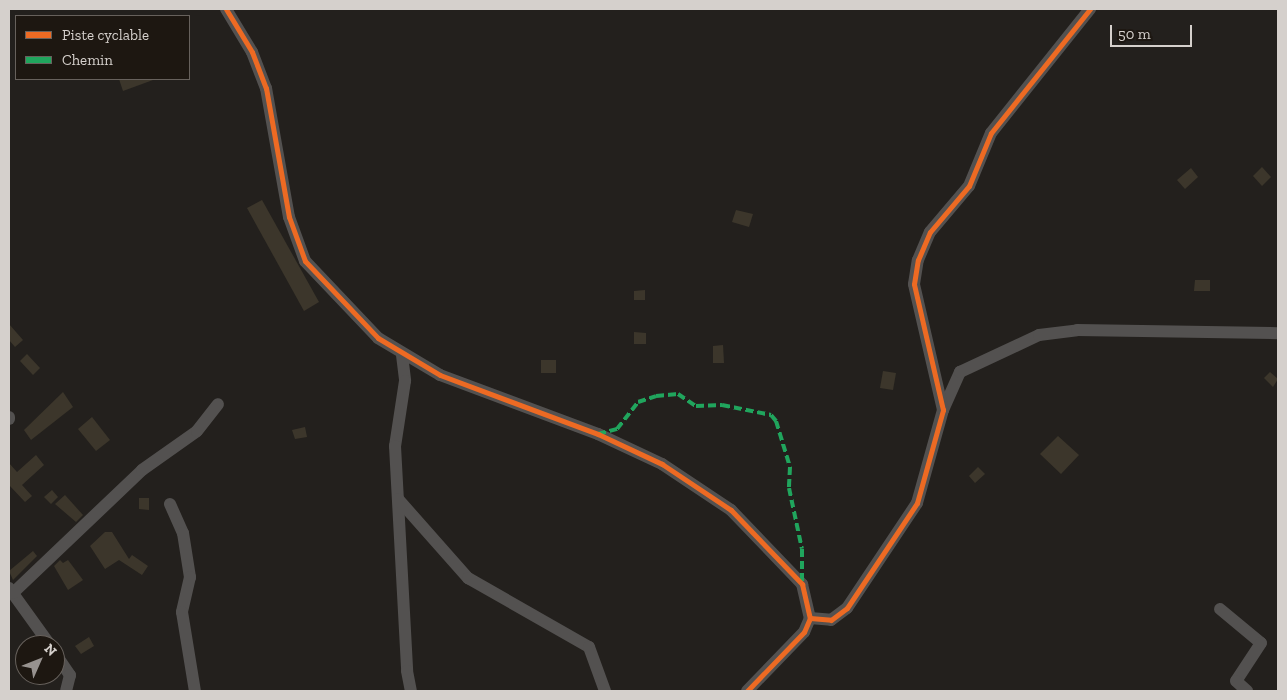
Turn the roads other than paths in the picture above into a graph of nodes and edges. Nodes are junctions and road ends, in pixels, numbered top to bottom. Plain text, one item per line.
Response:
1 (226, 9) edge
2 (1090, 9) edge
3 (1278, 333) edge
4 (402, 356) junction
5 (218, 404) dead end
6 (943, 410) junction
7 (397, 499) junction
8 (170, 504) dead end
9 (11, 591) edge
10 (1220, 609) dead end
11 (810, 618) junction
12 (43, 635) edge
13 (65, 668) edge
14 (753, 689) edge
15 (66, 691) edge
16 (195, 691) edge
17 (412, 691) edge
18 (605, 691) edge
19 (1247, 691) edge

1 - 4 street
2 - 6 street
3 - 6 street
4 - 7 street
4 - 11 street
5 - 9 street
6 - 11 street
7 - 17 street
7 - 18 street
8 - 16 street
9 - 12 street
10 - 19 street
11 - 14 street
13 - 15 street

